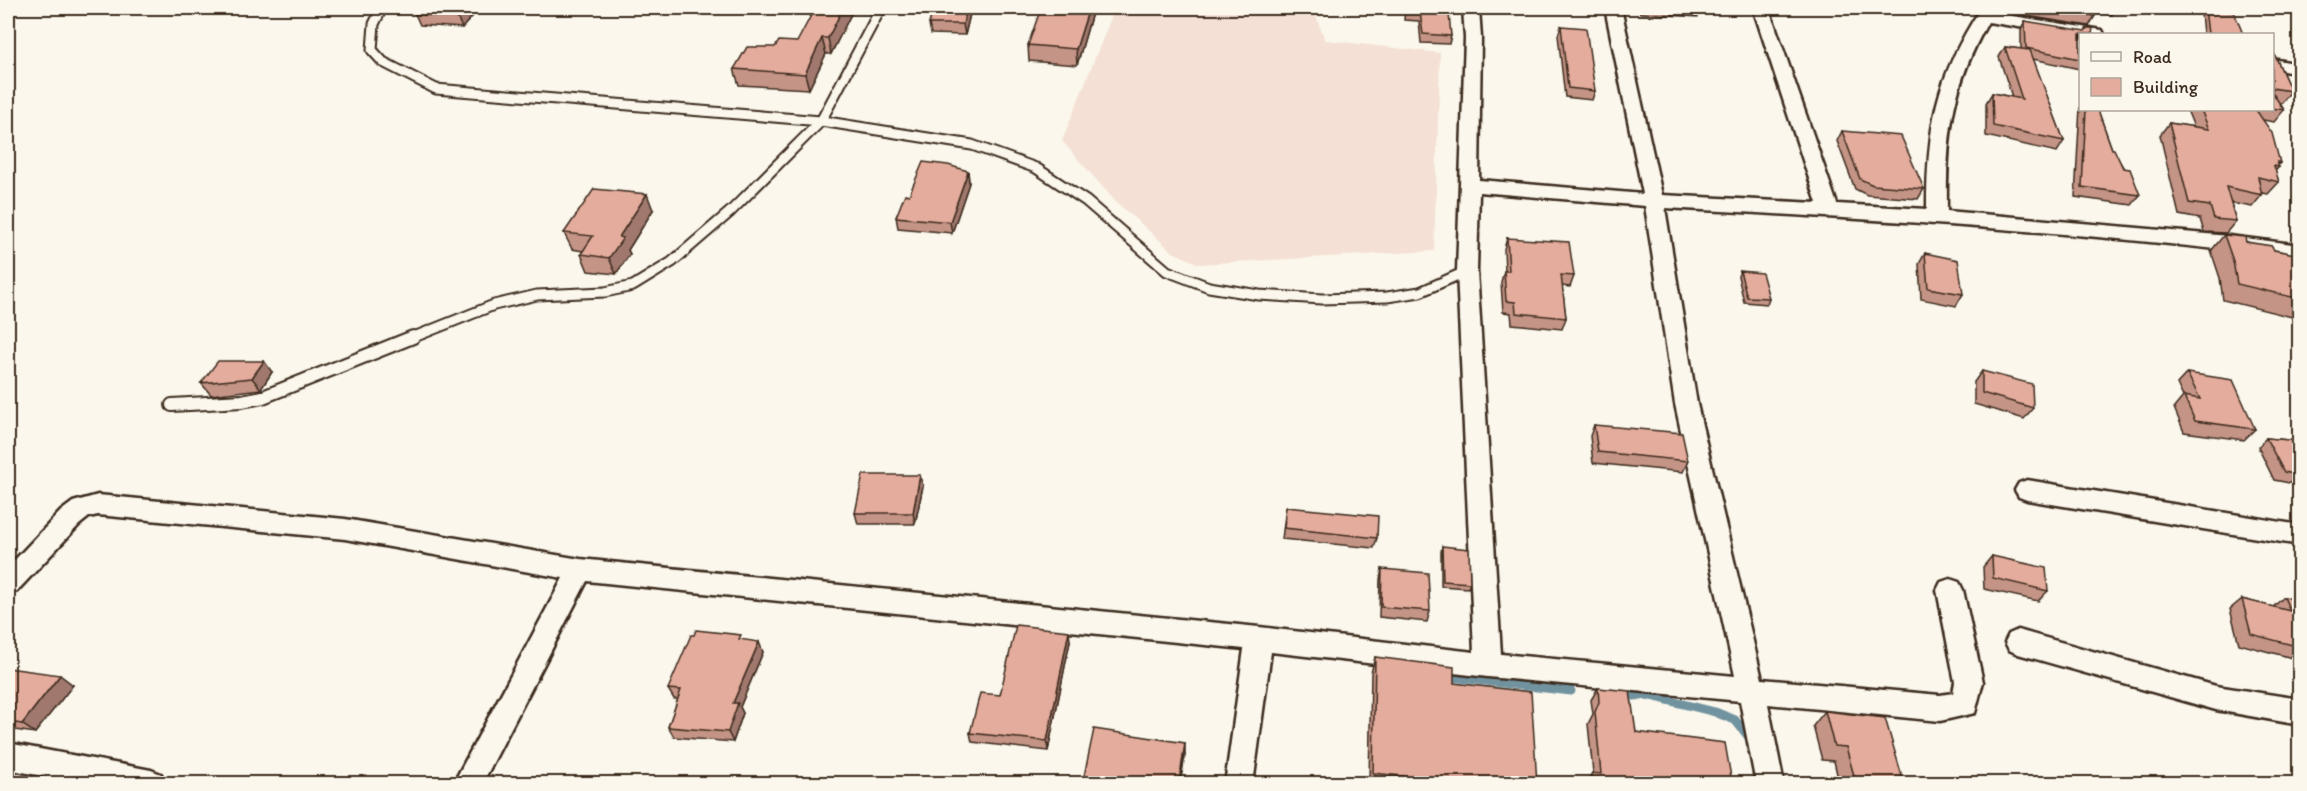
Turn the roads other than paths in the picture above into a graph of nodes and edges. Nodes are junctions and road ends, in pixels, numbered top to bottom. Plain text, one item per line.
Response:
1 (382, 8) edge
2 (881, 8) edge
3 (1471, 8) edge
4 (1613, 8) edge
5 (1761, 8) edge
6 (1986, 12) edge
7 (2091, 33) edge
8 (2274, 64) edge
9 (2300, 69) edge
10 (821, 121) junction
11 (1470, 185) junction
12 (1654, 201) junction
13 (1830, 212) junction
14 (1937, 216) junction
15 (2300, 252) edge
16 (1467, 271) junction
17 (172, 405) dead end
18 (2027, 490) dead end
19 (2300, 535) edge
20 (580, 570) junction
21 (8, 583) edge
22 (1950, 590) dead end
23 (1259, 639) junction
24 (2018, 642) dead end
25 (1488, 665) junction
26 (1751, 689) junction
27 (2300, 712) edge
28 (8, 756) edge
29 (143, 783) edge
30 (467, 783) edge
31 (1239, 783) edge
32 (1770, 783) edge

1 - 10 lane
2 - 10 lane
3 - 11 street
4 - 12 street
5 - 13 street
6 - 7 street
6 - 14 street
8 - 9 street
10 - 16 lane
10 - 17 lane
11 - 12 street
11 - 16 street
12 - 13 street
12 - 26 street
13 - 14 street
14 - 15 street
16 - 25 street
18 - 19 street
20 - 21 street
20 - 23 street
20 - 30 street
22 - 26 street
23 - 25 street
23 - 31 street
24 - 27 street
25 - 26 street
26 - 32 street
28 - 29 street

